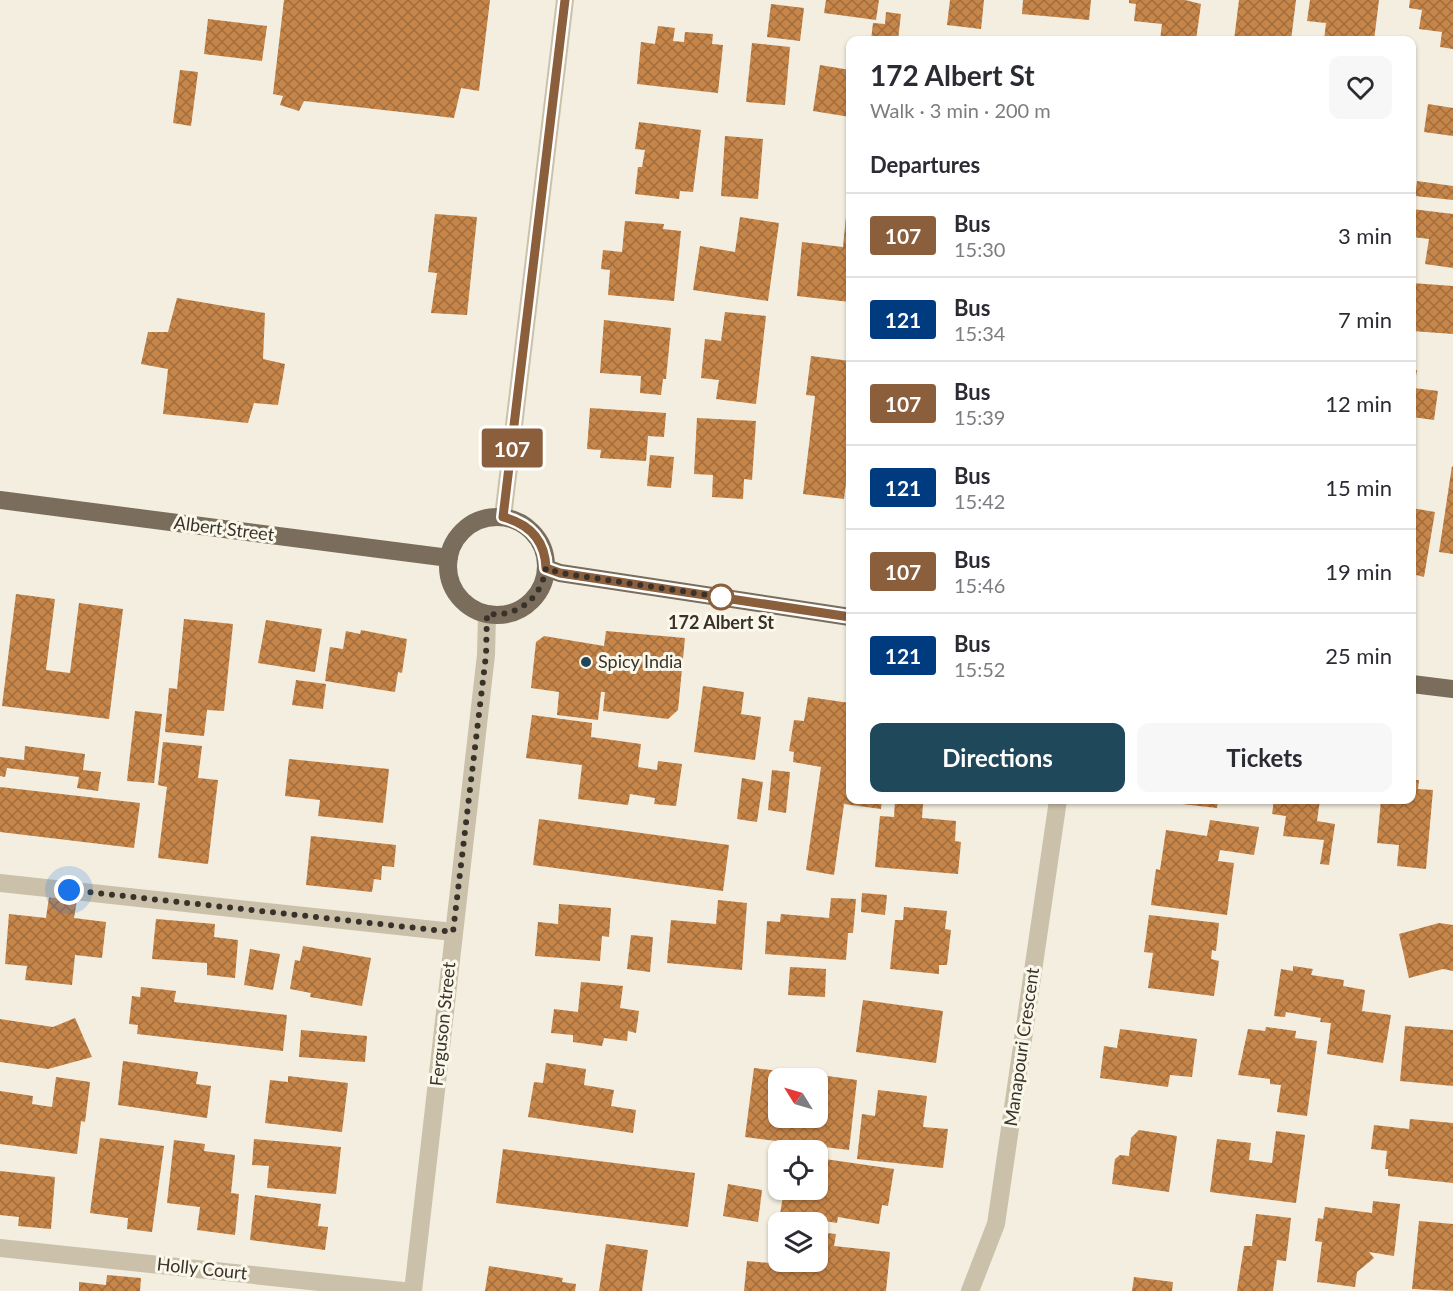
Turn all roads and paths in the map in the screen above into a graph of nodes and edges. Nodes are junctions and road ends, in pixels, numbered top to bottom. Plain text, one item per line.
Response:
1 (564, 0) edge
2 (0, 500) edge
3 (503, 517) junction
4 (448, 558) junction
5 (546, 568) junction
6 (487, 614) junction
7 (846, 616) edge
8 (1416, 684) edge
9 (1453, 689) edge
10 (1057, 804) edge
11 (0, 883) edge
12 (453, 932) junction
13 (0, 1248) edge
14 (403, 1291) edge
15 (413, 1291) edge
16 (970, 1291) edge

1 - 3 street
2 - 4 main road, Albert Street
3 - 4 main road
3 - 5 main road
4 - 6 main road
5 - 6 main road
5 - 7 main road
6 - 12 street, Ferguson Street
8 - 9 main road
10 - 16 street, Manapouri Crescent
11 - 12 street
12 - 15 street, Ferguson Street
13 - 14 street, Holly Court

